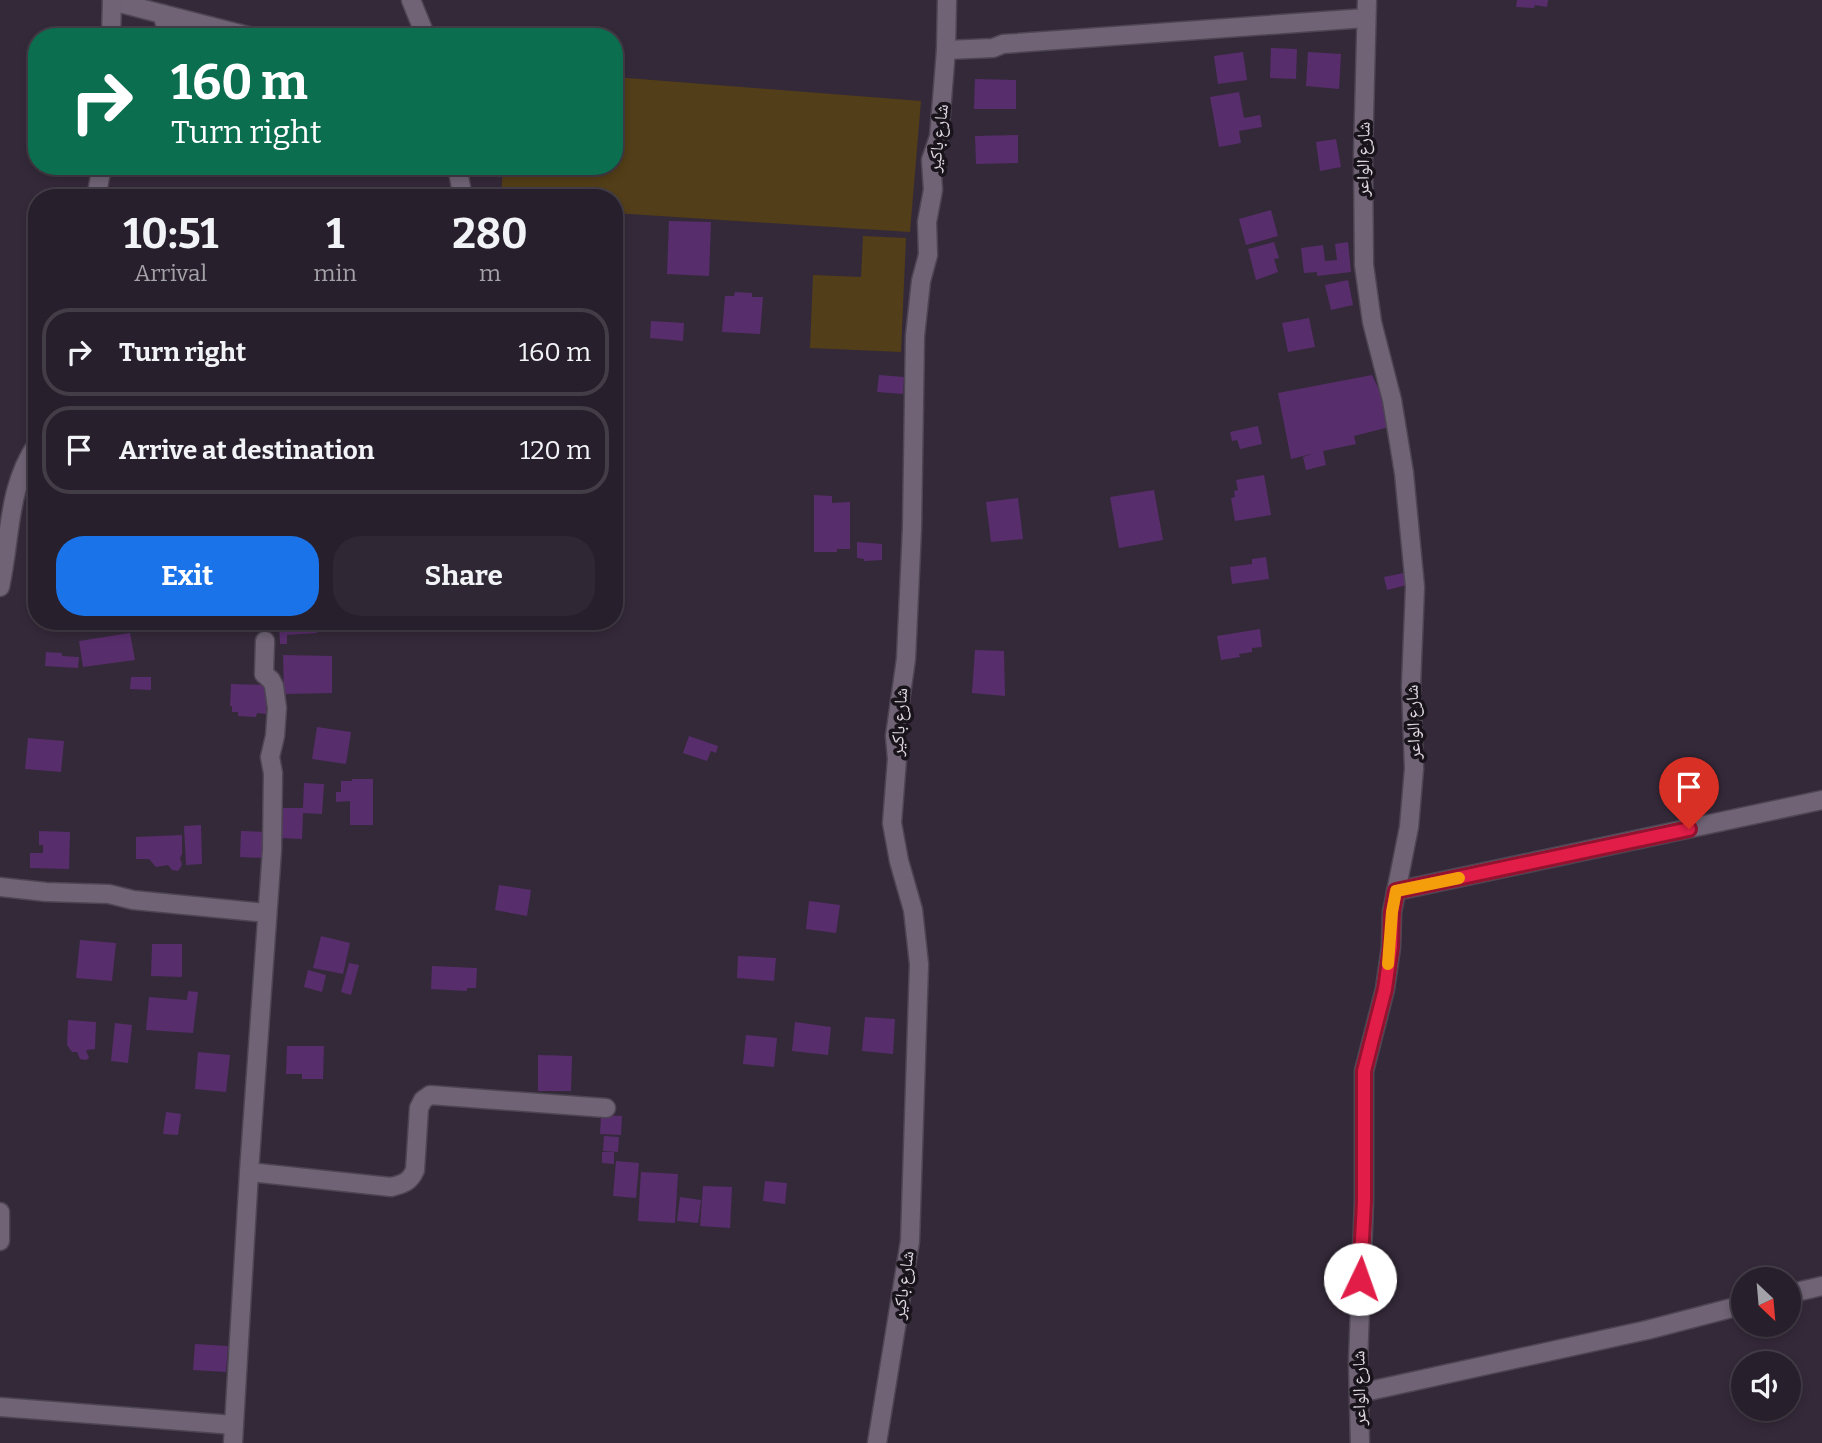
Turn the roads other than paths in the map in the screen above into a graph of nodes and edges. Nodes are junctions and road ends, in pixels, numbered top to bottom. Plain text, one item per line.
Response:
1 (411, 0) edge
2 (947, 0) edge
3 (1367, 0) edge
4 (112, 1) edge
5 (162, 14) junction
6 (1366, 18) junction
7 (111, 28) edge
8 (166, 28) edge
9 (217, 28) edge
10 (422, 28) edge
11 (949, 50) junction
12 (28, 457) edge
13 (0, 587) edge
14 (265, 640) dead end
15 (1822, 800) edge
16 (0, 887) edge
17 (1396, 891) junction
18 (267, 913) junction
19 (606, 1108) dead end
20 (249, 1172) junction
21 (0, 1212) edge
22 (0, 1241) edge
23 (1822, 1286) edge
24 (1801, 1291) edge
25 (1731, 1309) edge
26 (1360, 1393) junction
27 (0, 1407) edge
28 (234, 1424) junction
29 (233, 1443) edge
30 (877, 1443) edge
31 (1360, 1443) edge

1 - 10 street
2 - 11 street, شارع باكير
3 - 6 street, شارع الواعر
4 - 5 street
4 - 7 street
5 - 8 street
5 - 9 street
6 - 11 street
6 - 17 street, شارع الواعر
11 - 30 street, شارع باكير
12 - 13 street
14 - 18 street
15 - 17 street
16 - 18 street
17 - 26 street, شارع الواعر
18 - 20 street
19 - 20 street
20 - 28 street
21 - 22 street
23 - 24 street
25 - 26 street
26 - 31 street, شارع الواعر
27 - 28 street
28 - 29 street

